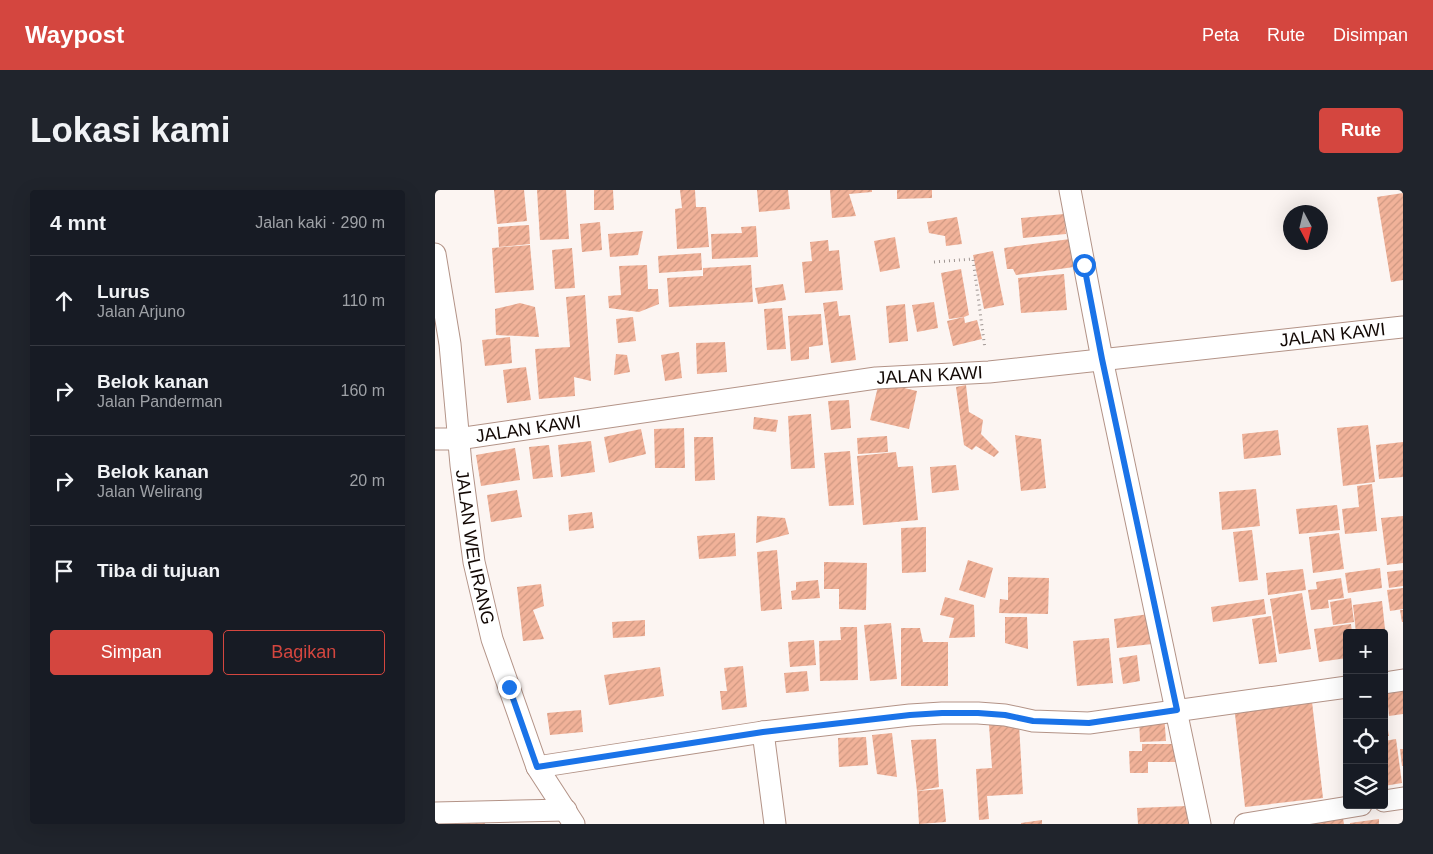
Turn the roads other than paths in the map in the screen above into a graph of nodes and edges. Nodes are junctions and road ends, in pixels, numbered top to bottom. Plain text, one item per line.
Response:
1 (1070, 190) edge
2 (435, 254) edge
3 (1403, 327) edge
4 (442, 345) edge
5 (1102, 359) junction
6 (435, 439) edge
7 (458, 439) junction
8 (435, 454) edge
9 (1403, 680) edge
10 (1388, 682) edge
11 (1343, 688) edge
12 (1177, 710) junction
13 (763, 732) junction
14 (537, 767) junction
15 (1403, 798) edge
16 (1388, 801) edge
17 (1343, 808) edge
18 (435, 812) edge
19 (570, 817) edge
20 (775, 824) edge
21 (1200, 824) edge
22 (1245, 824) edge

1 - 5 street
2 - 4 street, JALAN WELIRANG
3 - 5 street, JALAN KAWI
4 - 7 street, JALAN WELIRANG
5 - 7 street, JALAN KAWI
5 - 12 street
6 - 7 street, JALAN KAWI
7 - 8 street
7 - 14 street, JALAN WELIRANG
9 - 10 street
11 - 12 street
12 - 13 street
12 - 21 street
13 - 14 street
13 - 20 street
14 - 19 street, JALAN WELIRANG
15 - 16 street
17 - 22 street
18 - 19 street

